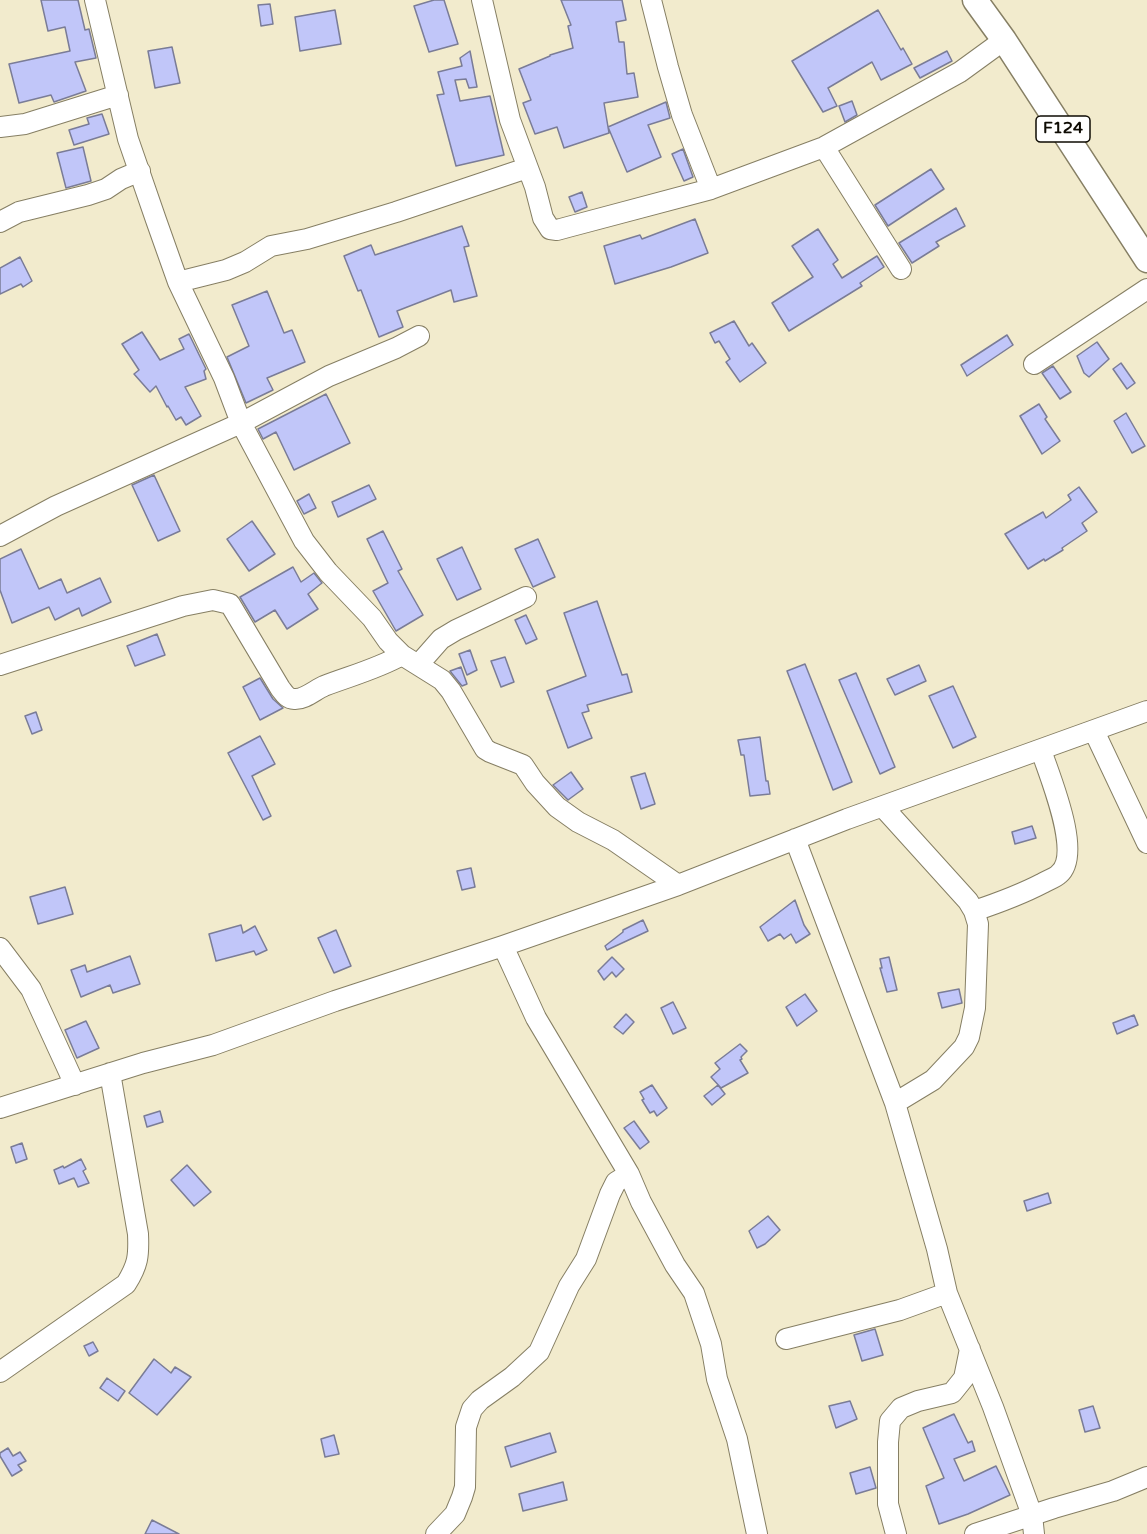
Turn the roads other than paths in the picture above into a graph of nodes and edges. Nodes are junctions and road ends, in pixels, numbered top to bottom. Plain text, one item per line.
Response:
1 (95, 0) edge
2 (482, 0) edge
3 (651, 0) edge
4 (975, 0) edge
5 (1004, 39) junction
6 (118, 95) junction
7 (0, 127) edge
8 (824, 147) junction
9 (527, 168) junction
10 (140, 171) junction
11 (711, 189) junction
12 (0, 222) edge
13 (1147, 260) edge
14 (901, 269) dead end
15 (178, 282) junction
16 (1147, 289) edge
17 (419, 336) dead end
18 (1034, 364) dead end
19 (241, 423) junction
20 (0, 536) edge
21 (526, 597) dead end
22 (410, 660) junction
23 (0, 665) edge
24 (1147, 711) edge
25 (1095, 730) junction
26 (1041, 750) junction
27 (883, 807) junction
28 (795, 839) junction
29 (1147, 843) edge
30 (678, 885) junction
31 (974, 911) junction
32 (503, 946) junction
33 (0, 948) edge
34 (22, 976) junction
35 (0, 977) edge
36 (110, 1073) junction
37 (75, 1084) junction
38 (895, 1103) junction
39 (0, 1108) edge
40 (629, 1174) junction
41 (947, 1293) junction
42 (786, 1339) dead end
43 (970, 1349) junction
44 (0, 1372) edge
45 (1147, 1477) edge
46 (1033, 1525) edge
47 (436, 1534) edge
48 (757, 1534) edge
49 (896, 1534) edge
50 (975, 1534) edge

1 - 6 street
2 - 9 street
3 - 11 street
4 - 5 main road, F124
5 - 8 street
5 - 13 main road, F124
6 - 7 street
6 - 10 street
8 - 11 street
8 - 14 street
9 - 11 street
9 - 15 street
10 - 12 street
10 - 15 street
15 - 19 street
16 - 18 street
17 - 19 street
19 - 20 street
19 - 22 street
21 - 22 street
22 - 23 street
22 - 30 street
24 - 25 street
25 - 26 street
25 - 29 street
26 - 27 street
26 - 31 street
27 - 28 street
27 - 31 street
28 - 30 street
28 - 38 street
30 - 32 street
31 - 38 street
32 - 36 street
32 - 40 street
33 - 34 street
34 - 35 street
34 - 37 street
36 - 37 street
36 - 44 street
37 - 39 street
38 - 41 street
40 - 47 street
40 - 48 street
41 - 42 street
41 - 43 street
43 - 46 street
43 - 49 street
45 - 46 street
46 - 50 street

